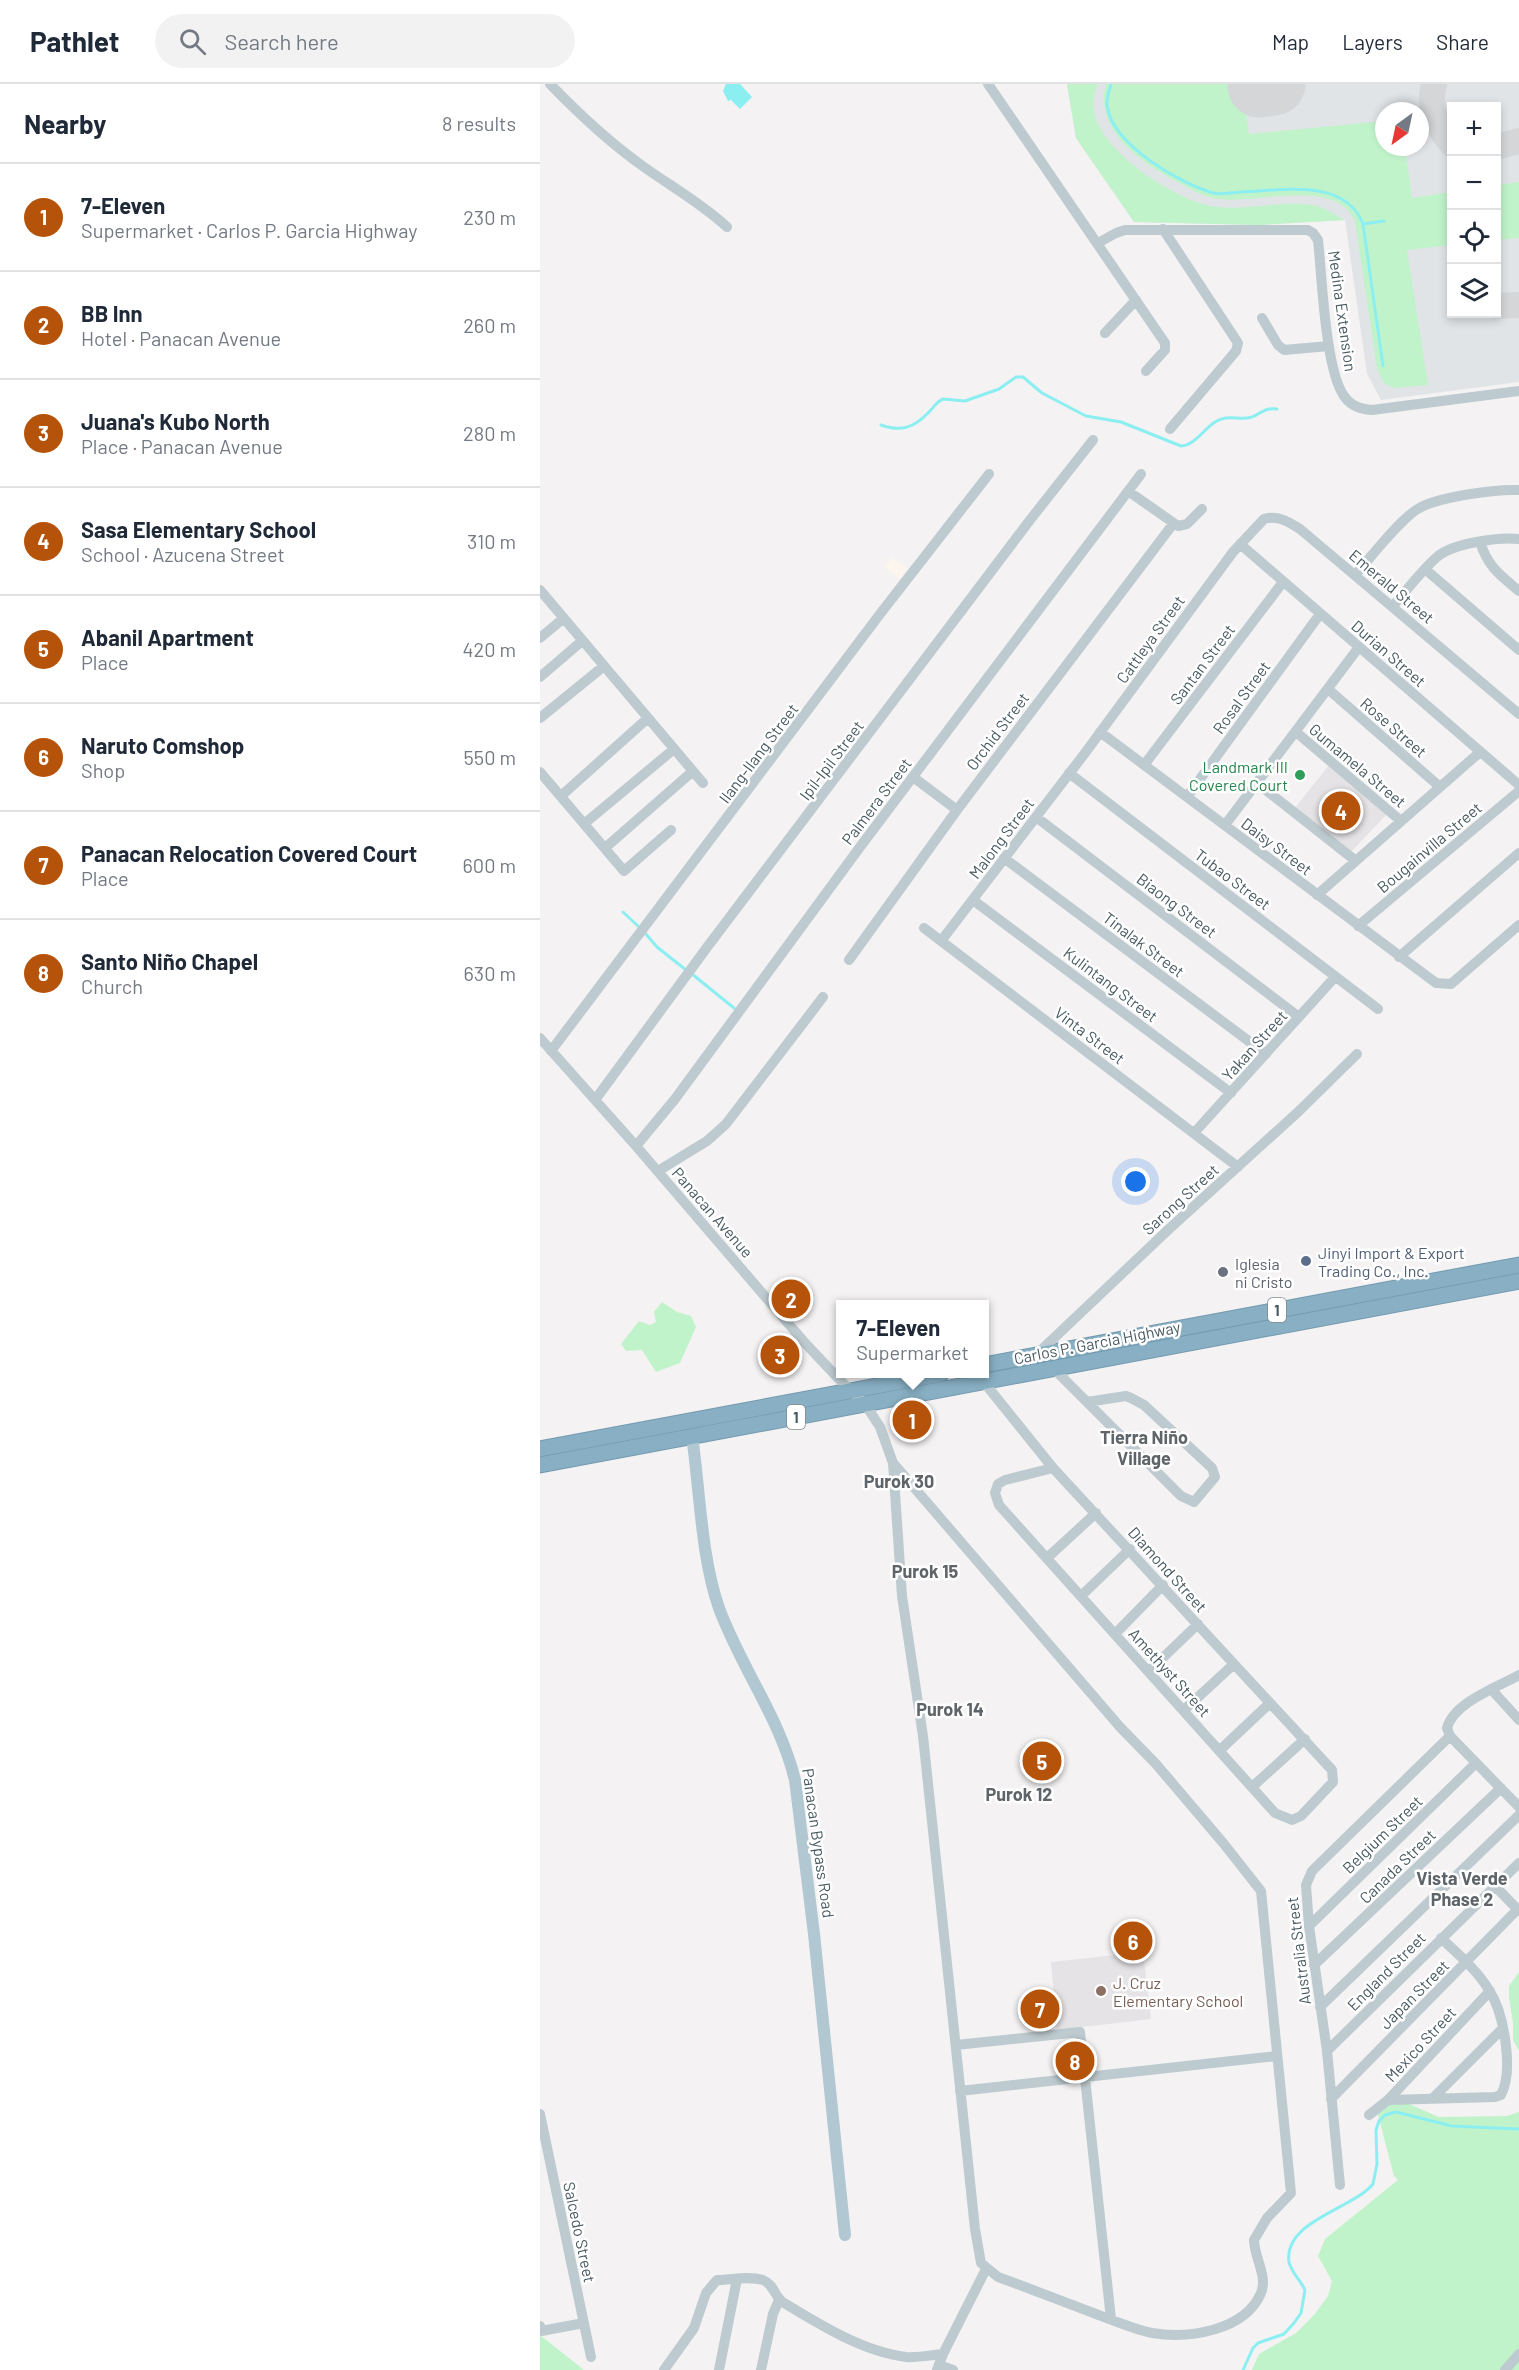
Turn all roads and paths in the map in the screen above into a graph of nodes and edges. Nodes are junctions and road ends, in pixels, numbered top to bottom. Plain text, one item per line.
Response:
1 (550, 84) edge
2 (988, 84) edge
3 (727, 227) dead end
4 (1163, 229) junction
5 (1098, 243) junction
6 (1136, 300) junction
7 (1262, 318) dead end
8 (1105, 333) dead end
9 (1329, 346) junction
10 (1146, 371) dead end
11 (1519, 391) edge
12 (1170, 429) dead end
13 (1093, 440) dead end
14 (989, 474) dead end
15 (1141, 474) dead end
16 (1519, 490) edge
17 (1128, 491) junction
18 (1202, 509) dead end
19 (1173, 524) junction
20 (1519, 539) edge
21 (1480, 542) junction
22 (1240, 544) junction
23 (1425, 569) junction
24 (1356, 574) junction
25 (1283, 582) junction
26 (1519, 591) edge
27 (541, 595) edge
28 (1393, 606) junction
29 (1320, 614) junction
30 (564, 618) junction
31 (540, 638) edge
32 (582, 640) junction
33 (1359, 647) junction
34 (1519, 650) edge
35 (604, 666) junction
36 (540, 677) edge
37 (1328, 689) junction
38 (1519, 714) edge
39 (540, 718) edge
40 (648, 718) junction
41 (1100, 732) junction
42 (1296, 732) junction
43 (674, 749) junction
44 (1480, 752) junction
45 (1085, 753) joint
46 (1144, 765) junction
47 (693, 771) junction
48 (540, 772) edge
49 (1069, 773) junction
50 (913, 777) junction
51 (703, 783) dead end
52 (1257, 783) junction
53 (1519, 785) edge
54 (1440, 787) junction
55 (1519, 790) edge
56 (561, 796) junction
57 (1187, 797) junction
58 (957, 810) junction
59 (1036, 817) junction
60 (1401, 821) junction
61 (584, 824) junction
62 (1226, 825) junction
63 (671, 830) dead end
64 (605, 848) junction
65 (1519, 854) edge
66 (1005, 858) junction
67 (1356, 861) junction
68 (1317, 895) junction
69 (973, 900) junction
70 (1358, 926) junction
71 (1519, 926) edge
72 (924, 928) dead end
73 (941, 941) junction
74 (1399, 957) junction
75 (849, 960) dead end
76 (1335, 976) junction
77 (823, 997) dead end
78 (1378, 1009) dead end
79 (1299, 1017) junction
80 (540, 1038) edge
81 (551, 1051) junction
82 (1266, 1054) junction
83 (1357, 1054) dead end
84 (1231, 1093) junction
85 (595, 1100) junction
86 (1194, 1133) junction
87 (636, 1146) junction
88 (1238, 1167) junction
89 (658, 1172) junction
90 (1519, 1265) edge
91 (1519, 1281) edge
92 (1036, 1363) junction
93 (989, 1365) edge
94 (1053, 1368) junction
95 (989, 1375) edge
96 (836, 1376) edge
97 (838, 1378) edge
98 (920, 1378) edge
99 (978, 1378) edge
100 (983, 1378) edge
101 (850, 1391) junction
102 (1087, 1402) junction
103 (865, 1404) junction
104 (771, 1406) junction
105 (774, 1421) junction
106 (611, 1436) junction
107 (692, 1436) junction
108 (540, 1449) edge
109 (613, 1452) junction
110 (892, 1463) junction
111 (540, 1465) edge
112 (1053, 1468) junction
113 (1096, 1513) junction
114 (1130, 1549) junction
115 (1047, 1558) junction
116 (1163, 1585) junction
117 (1081, 1596) junction
118 (1198, 1624) junction
119 (1115, 1634) junction
120 (1234, 1664) junction
121 (1149, 1671) junction
122 (1519, 1675) edge
123 (1491, 1689) junction
124 (1270, 1702) junction
125 (1184, 1710) junction
126 (1519, 1720) edge
127 (1450, 1736) junction
128 (1305, 1739) junction
129 (1220, 1750) junction
130 (1476, 1763) junction
131 (1334, 1782) joint
132 (1252, 1787) junction
133 (1501, 1788) junction
134 (1519, 1807) edge
135 (1519, 1815) edge
136 (1519, 1863) edge
137 (1495, 1886) junction
138 (1518, 1910) edge
139 (1309, 1926) junction
140 (1441, 1938) junction
141 (1466, 1962) junction
142 (1314, 1965) junction
143 (1490, 1991) junction
144 (1320, 2007) junction
145 (1503, 2028) junction
146 (956, 2045) junction
147 (1327, 2051) junction
148 (1276, 2056) junction
149 (1084, 2076) junction
150 (960, 2091) junction
151 (1433, 2098) junction
152 (1331, 2099) junction
153 (1388, 2100) junction
154 (540, 2114) edge
155 (1369, 2115) dead end
156 (1340, 2185) dead end
157 (845, 2235) dead end
158 (986, 2269) junction
159 (737, 2279) junction
160 (779, 2300) junction
161 (1111, 2319) junction
162 (584, 2323) junction
163 (541, 2329) edge
164 (1519, 2354) edge
165 (591, 2356) dead end
166 (940, 2363) edge
167 (664, 2370) edge
168 (719, 2370) edge
169 (761, 2370) edge
170 (953, 2370) edge
171 (1504, 2370) edge

1 - 3 street
2 - 5 street
4 - 5 street, Medina Extension
4 - 9 street, Medina Extension
4 - 12 street
5 - 6 street
6 - 8 street
6 - 10 street
7 - 9 street
9 - 11 street, Medina Extension
13 - 85 street, Ipil-Ipil Street
14 - 81 street, Ilang-Ilang Street
15 - 17 street, Palmera Street
16 - 24 street
17 - 19 street
17 - 50 street, Palmera Street
18 - 19 street
19 - 58 street, Orchid Street
20 - 21 street
21 - 23 street
21 - 26 street
22 - 24 street, Emerald Street
22 - 25 street, Durian Street
22 - 41 street, Cattleya Street
23 - 28 street
23 - 34 street
24 - 28 street, Emerald Street
25 - 29 street, Durian Street
25 - 46 street, Santan Street
27 - 30 street
28 - 38 street, Emerald Street
29 - 33 street, Durian Street
29 - 57 street, Rosal Street
30 - 31 street
30 - 32 street
32 - 35 street
32 - 36 street
33 - 37 street
33 - 44 street, Durian Street
35 - 39 street
35 - 40 street
37 - 42 street
37 - 54 street, Rose Street
40 - 43 street
40 - 56 street
41 - 45 street, Cattleya Street
41 - 46 street, Daisy Street
42 - 52 street
42 - 60 street, Gumamela Street
43 - 47 street
43 - 61 street
44 - 53 street, Durian Street
44 - 54 street
45 - 49 street, Malong Street
46 - 57 street, Daisy Street
47 - 51 street
47 - 64 street
48 - 56 street
49 - 59 street, Malong Street
49 - 76 street, Tubao Street
50 - 58 street
50 - 87 street, Palmera Street
52 - 62 street
52 - 67 street
54 - 60 street
55 - 70 street, Bougainvilla Street
56 - 61 street
57 - 62 street, Daisy Street
58 - 75 street, Orchid Street
59 - 66 street, Malong Street
59 - 79 street, Biaong Street
60 - 67 street
61 - 64 street
62 - 68 street, Daisy Street
63 - 64 street
65 - 74 street
66 - 69 street, Malong Street
66 - 82 street, Tinalak Street
67 - 68 street
68 - 70 street, Daisy Street
69 - 73 street, Malong Street
69 - 84 street, Kulintang Street
70 - 74 street, Daisy Street
71 - 74 street, Daisy Street
72 - 73 street, Vinta Street
73 - 86 street, Vinta Street
76 - 78 street, Tubao Street
76 - 79 street, Yakan Street
77 - 89 street
79 - 82 street, Yakan Street
80 - 81 street, Panacan Avenue
81 - 85 street, Panacan Avenue
82 - 84 street, Yakan Street
83 - 88 street, Sarong Street
84 - 86 street, Yakan Street
85 - 87 street, Panacan Avenue
86 - 88 street, Vinta Street
87 - 89 street, Panacan Avenue
88 - 92 street, Sarong Street
89 - 96 street, Panacan Avenue
90 - 92 highway, Carlos P. Garcia Highway / 1
91 - 94 highway, Carlos P. Garcia Highway / 1
92 - 93 highway, Carlos P. Garcia Highway / 1
92 - 94 highway, Carlos P. Garcia Highway / 1
92 - 95 highway, Carlos P. Garcia Highway / 1
94 - 102 street
97 - 101 street, Panacan Avenue
98 - 101 highway, 1
99 - 103 highway, Carlos P. Garcia Highway / 1
100 - 112 street, Diamond Street
101 - 103 street, Panacan Avenue
101 - 104 highway, 1
102 - 102 street
103 - 105 highway, Carlos P. Garcia Highway / 1
103 - 110 street, Panacan Avenue
104 - 105 highway
104 - 106 highway, 1
105 - 107 highway, Carlos P. Garcia Highway / 1
106 - 108 highway, 1
106 - 109 highway
107 - 109 highway, Carlos P. Garcia Highway / 1
107 - 157 main road, Panacan Bypass Road
109 - 111 highway, Carlos P. Garcia Highway / 1
110 - 146 street
110 - 148 street
112 - 113 street, Diamond Street
112 - 115 street, Amethyst Street
113 - 114 street, Diamond Street
113 - 115 street
114 - 116 street, Diamond Street
114 - 117 street
115 - 117 street, Amethyst Street
116 - 118 street, Diamond Street
116 - 119 street
117 - 119 street, Amethyst Street
118 - 120 street, Diamond Street
118 - 121 street
119 - 121 street, Amethyst Street
120 - 124 street, Diamond Street
120 - 125 street
121 - 125 street, Amethyst Street
122 - 123 street
123 - 126 street
123 - 127 street
124 - 128 street, Diamond Street
124 - 129 street
125 - 129 street, Amethyst Street
127 - 130 street
127 - 139 street, Australia Street
128 - 131 street, Diamond Street
128 - 132 street
129 - 132 street, Amethyst Street
130 - 133 street
130 - 139 street, Belgium Street
131 - 132 street, Amethyst Street
133 - 134 street
133 - 142 street, Canada Street
135 - 144 street
136 - 137 street, England Street
137 - 138 street
137 - 140 street, England Street
138 - 141 street, Japan Street
139 - 142 street, Australia Street
140 - 141 street
140 - 147 street, England Street
141 - 143 street
141 - 152 street, Japan Street
142 - 144 street, Australia Street
143 - 145 street
143 - 153 street, Mexico Street
144 - 147 street, Australia Street
145 - 151 street
145 - 151 street
146 - 149 street
146 - 150 street
147 - 152 street, Australia Street
148 - 149 street
148 - 161 street
149 - 150 street
149 - 161 street
150 - 158 street
151 - 153 street
152 - 156 street, Australia Street
153 - 155 street, Mexico Street
154 - 162 street, Salcedo Street
158 - 161 street
158 - 166 street
159 - 160 street
159 - 167 street
159 - 168 street
160 - 166 street
160 - 169 street
162 - 163 street
162 - 165 street, Salcedo Street
164 - 171 street
166 - 170 street

